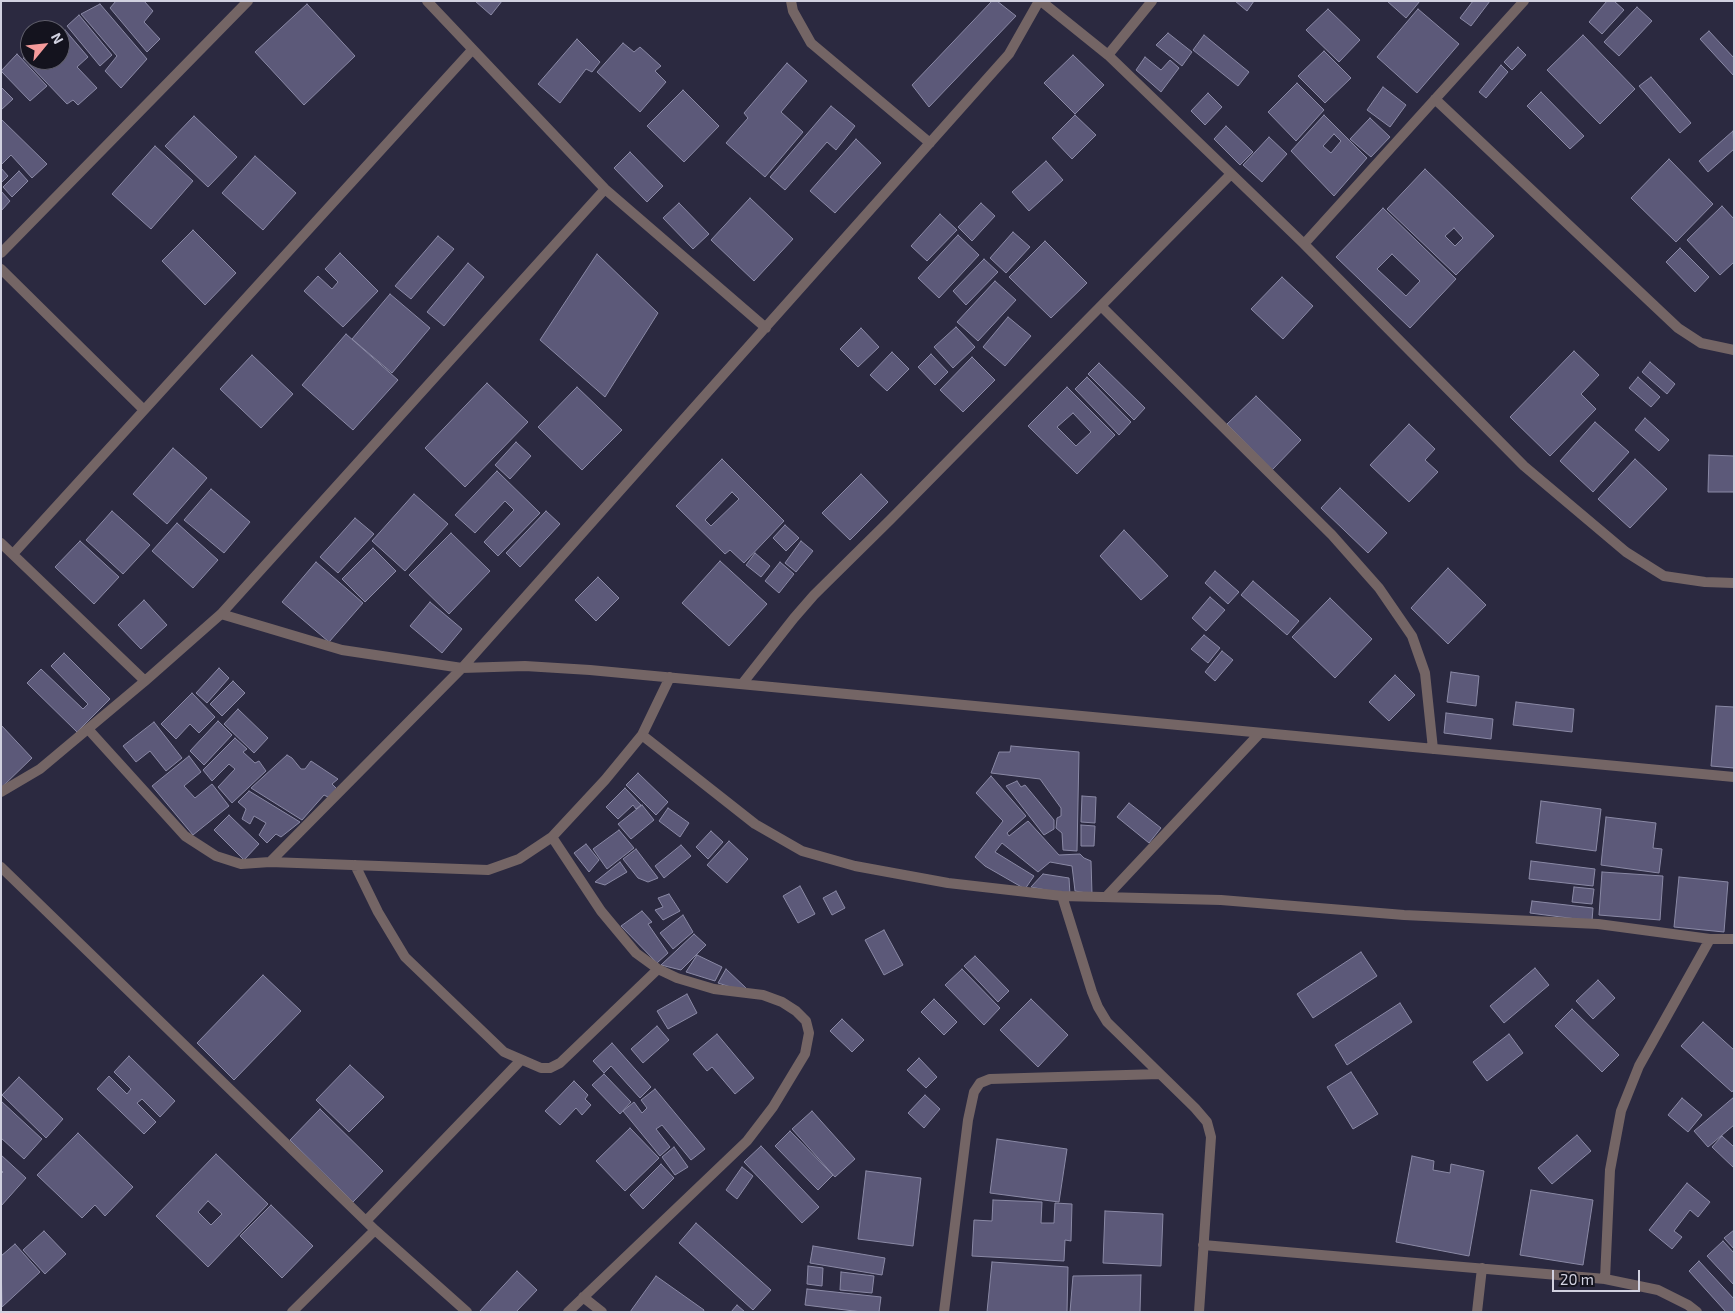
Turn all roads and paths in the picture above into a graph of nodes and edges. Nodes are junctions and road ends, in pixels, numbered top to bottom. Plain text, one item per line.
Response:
1 (248, 1) edge
2 (427, 1) edge
3 (791, 1) edge
4 (1040, 1) edge
5 (1152, 1) edge
6 (1524, 1) edge
7 (472, 50) junction
8 (1108, 55) junction
9 (1435, 99) junction
10 (930, 143) junction
11 (1230, 174) junction
12 (605, 190) junction
13 (1304, 244) junction
14 (1, 253) edge
15 (1, 269) edge
16 (1101, 306) junction
17 (766, 328) junction
18 (1734, 350) edge
19 (144, 410) junction
20 (1, 543) edge
21 (13, 554) junction
22 (1734, 583) edge
23 (221, 614) junction
24 (462, 668) junction
25 (670, 677) junction
26 (144, 681) junction
27 (742, 684) junction
28 (88, 729) junction
29 (1260, 733) junction
30 (642, 735) junction
31 (1433, 748) junction
32 (1734, 777) edge
33 (1, 792) edge
34 (552, 837) junction
35 (270, 862) junction
36 (355, 865) junction
37 (1, 867) edge
38 (1062, 896) junction
39 (1106, 897) junction
40 (1710, 939) junction
41 (1734, 939) edge
42 (658, 969) junction
43 (521, 1060) junction
44 (1160, 1074) junction
45 (366, 1221) junction
46 (375, 1230) junction
47 (1203, 1245) junction
48 (1482, 1268) junction
49 (1605, 1279) junction
50 (583, 1297) junction
51 (292, 1312) edge
52 (467, 1312) edge
53 (568, 1312) edge
54 (602, 1312) edge
55 (944, 1312) edge
56 (1199, 1312) edge
57 (1477, 1312) edge
58 (1697, 1312) edge

1 - 14 street
2 - 7 street
3 - 10 street
4 - 8 street
4 - 10 street
5 - 8 street
6 - 9 street
7 - 12 street
7 - 19 street
8 - 11 street
9 - 13 street
9 - 18 street
10 - 17 street
11 - 13 street
11 - 16 street
12 - 17 street
12 - 23 street
13 - 22 street
15 - 19 street
16 - 27 street
16 - 31 street
17 - 24 street
19 - 21 street
20 - 21 street
21 - 26 street
23 - 24 street
23 - 26 street
24 - 25 street
24 - 35 street
25 - 27 street
25 - 30 street
26 - 28 street
27 - 29 street
28 - 33 street
28 - 35 street
29 - 31 street
29 - 39 street
30 - 34 street
30 - 38 street
31 - 32 street
34 - 36 street
34 - 42 street
35 - 36 street
36 - 43 street
37 - 45 street
38 - 39 street
38 - 44 street
39 - 40 street
40 - 41 street
40 - 49 street
42 - 43 street
42 - 50 street
43 - 45 street
44 - 47 street
44 - 55 street
45 - 46 street
46 - 51 street
46 - 52 street
47 - 48 street
47 - 56 street
48 - 49 street
48 - 57 street
49 - 58 street
50 - 53 street
50 - 54 street

